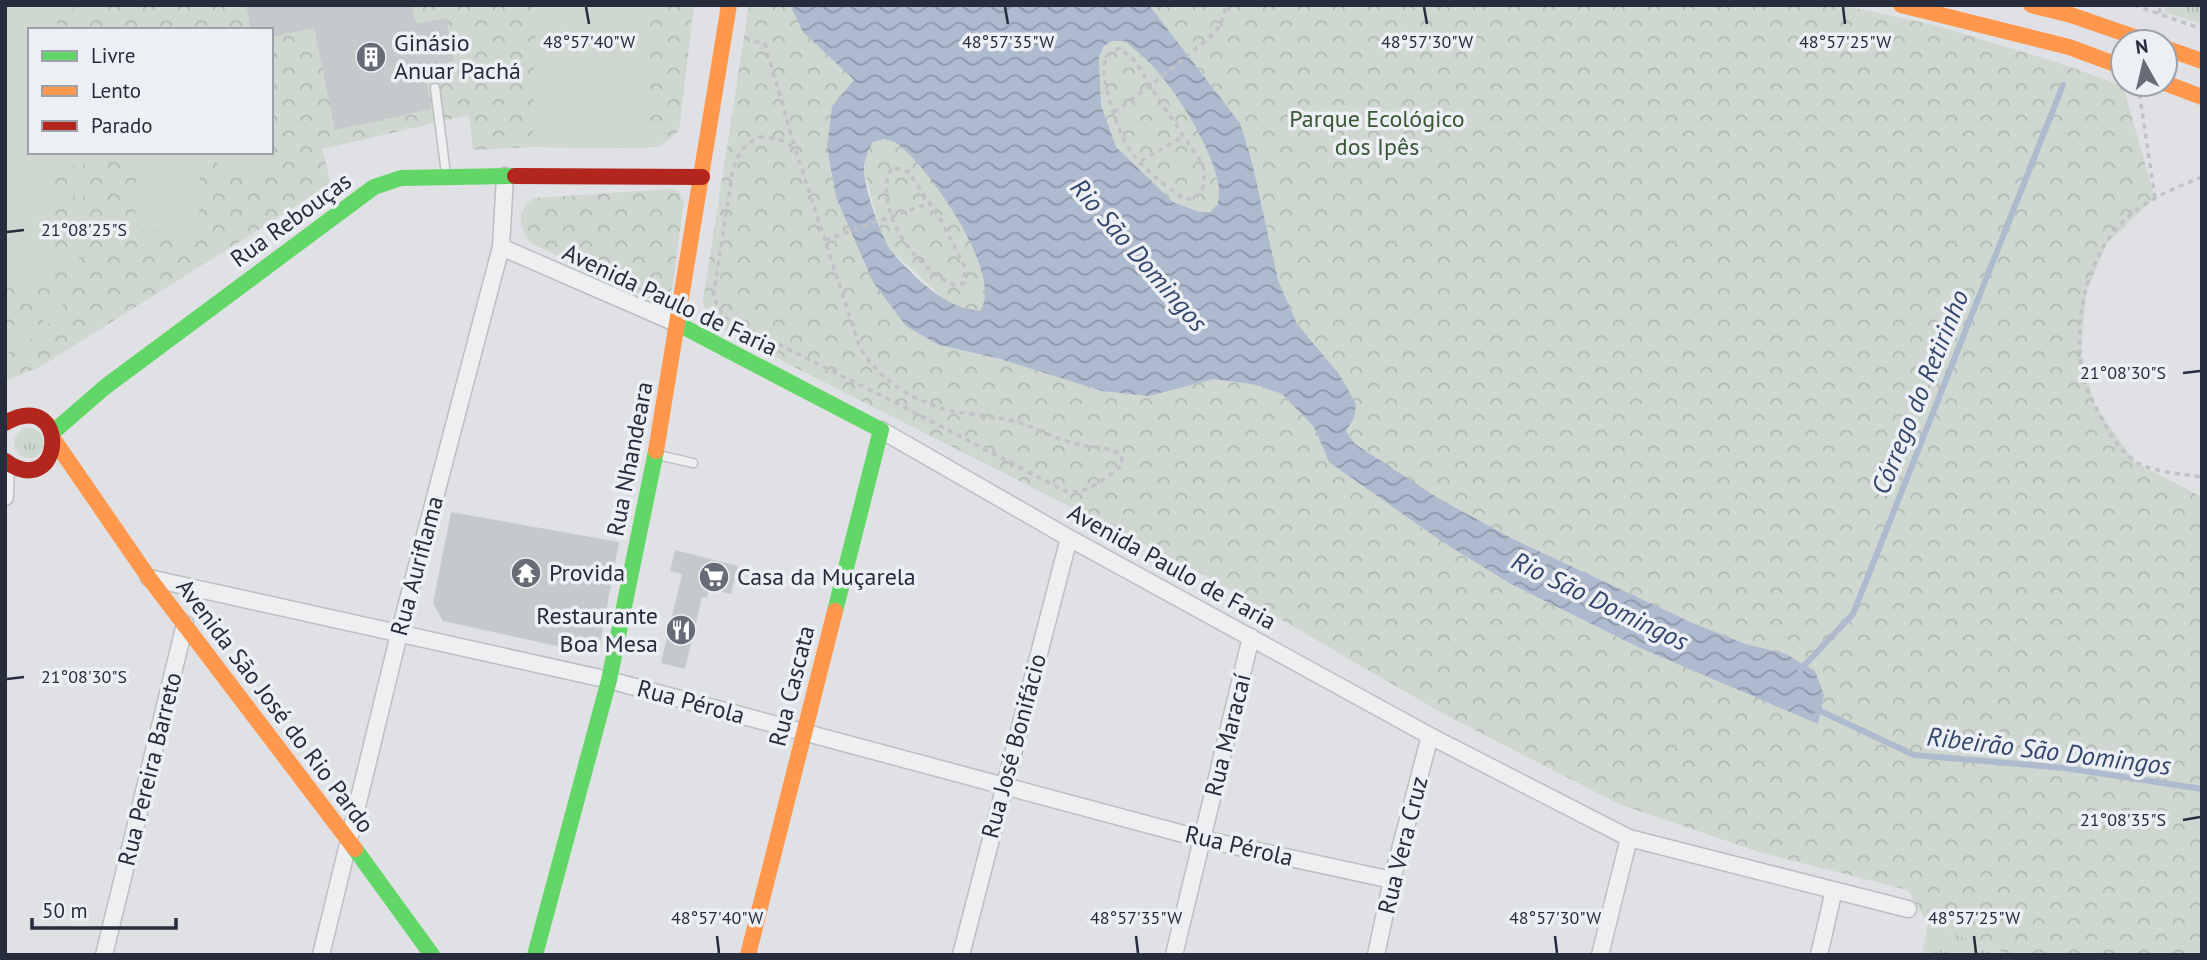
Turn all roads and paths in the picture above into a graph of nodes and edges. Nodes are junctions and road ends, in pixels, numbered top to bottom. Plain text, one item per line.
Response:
1 (729, 5) edge
2 (1226, 5) edge
3 (1901, 5) edge
4 (2031, 5) edge
5 (2134, 5) edge
6 (2161, 5) edge
7 (2159, 13) junction
8 (2109, 28) edge
9 (2202, 29) edge
10 (725, 35) junction
11 (2179, 53) edge
12 (2202, 61) edge
13 (2109, 63) edge
14 (1150, 86) junction
15 (435, 88) dead end
16 (2179, 88) edge
17 (2202, 97) edge
18 (2140, 98) edge
19 (1114, 112) junction
20 (1184, 136) junction
21 (796, 151) junction
22 (1141, 161) junction
23 (506, 176) junction
24 (446, 177) junction
25 (702, 177) junction
26 (2202, 177) edge
27 (2155, 198) junction
28 (930, 203) junction
29 (893, 216) junction
30 (825, 240) junction
31 (501, 247) junction
32 (678, 324) junction
33 (105, 387) junction
34 (37, 416) junction
35 (5, 424) edge
36 (881, 430) junction
37 (53, 437) junction
38 (655, 455) junction
39 (6, 461) edge
40 (44, 463) junction
41 (693, 463) dead end
42 (25, 470) junction
43 (2202, 478) edge
44 (83, 482) junction
45 (5, 498) edge
46 (1069, 538) junction
47 (149, 578) junction
48 (186, 624) junction
49 (399, 634) junction
50 (1251, 637) junction
51 (608, 680) junction
52 (803, 733) junction
53 (1430, 736) junction
54 (1004, 786) junction
55 (1629, 838) junction
56 (1202, 839) junction
57 (349, 841) junction
58 (1392, 880) junction
59 (1834, 890) junction
60 (1908, 909) dead end
61 (104, 955) edge
62 (321, 955) edge
63 (432, 955) edge
64 (535, 955) edge
65 (748, 955) edge
66 (961, 955) edge
67 (1174, 955) edge
68 (1376, 955) edge
69 (1600, 955) edge
70 (1819, 955) edge

1 - 10 street, Rua Nhandeara
2 - 14 path
3 - 13 street
4 - 8 street
5 - 7 path
6 - 7 path
7 - 9 path
10 - 21 path
10 - 25 street, Rua Nhandeara
11 - 12 street
14 - 19 path
14 - 19 path
14 - 20 path
15 - 24 lane
16 - 17 street
18 - 27 path
19 - 22 path
20 - 22 path
20 - 22 path
21 - 30 path
21 - 30 path
23 - 24 street, Rua Rebouças
23 - 25 street, Rua Rebouças
23 - 31 street, Rua Auriflama
24 - 33 street, Rua Rebouças
25 - 32 street, Rua Nhandeara
26 - 27 path
27 - 43 path
28 - 29 path
28 - 29 path
28 - 29 path
29 - 30 path
31 - 32 street, Avenida Paulo de Faria
31 - 49 street, Rua Auriflama
32 - 36 street, Avenida Paulo de Faria
32 - 38 street, Rua Nhandeara
33 - 34 street, Rua Rebouças
33 - 37 street, Rua Rebouças
34 - 35 street, Rua Rebouças
34 - 37 street, Avenida São José do Rio Pardo
36 - 46 street, Avenida Paulo de Faria
36 - 52 street, Rua Cascata
37 - 40 street
37 - 44 street, Avenida São José do Rio Pardo
38 - 41 lane
38 - 51 street, Rua Nhandeara
39 - 42 street
39 - 45 street
40 - 42 street
40 - 44 street, Avenida São José do Rio Pardo
42 - 45 street
44 - 47 street, Avenida São José do Rio Pardo
46 - 50 street, Avenida Paulo de Faria
46 - 54 street, Rua José Bonifácio
47 - 48 street, Avenida São José do Rio Pardo
47 - 49 street, Rua Pérola
48 - 57 street, Avenida São José do Rio Pardo
48 - 61 street, Rua Pereira Barreto
49 - 51 street, Rua Pérola
49 - 57 street, Rua Auriflama
50 - 53 street, Avenida Paulo de Faria
50 - 56 street, Rua Maracaí
51 - 52 street, Rua Pérola
51 - 64 street, Rua Nhandeara
52 - 54 street, Rua Pérola
52 - 65 street, Rua Cascata
53 - 55 street, Avenida Paulo de Faria
53 - 58 street, Rua Vera Cruz
54 - 56 street, Rua Pérola
54 - 66 street, Rua José Bonifácio
55 - 59 street, Avenida Paulo de Faria
55 - 69 street
56 - 58 street, Rua Pérola
56 - 67 street, Rua Maracaí
57 - 62 street, Rua Auriflama
57 - 63 street, Avenida São José do Rio Pardo
58 - 68 street, Rua Vera Cruz
59 - 60 street, Avenida Paulo de Faria
59 - 70 street

